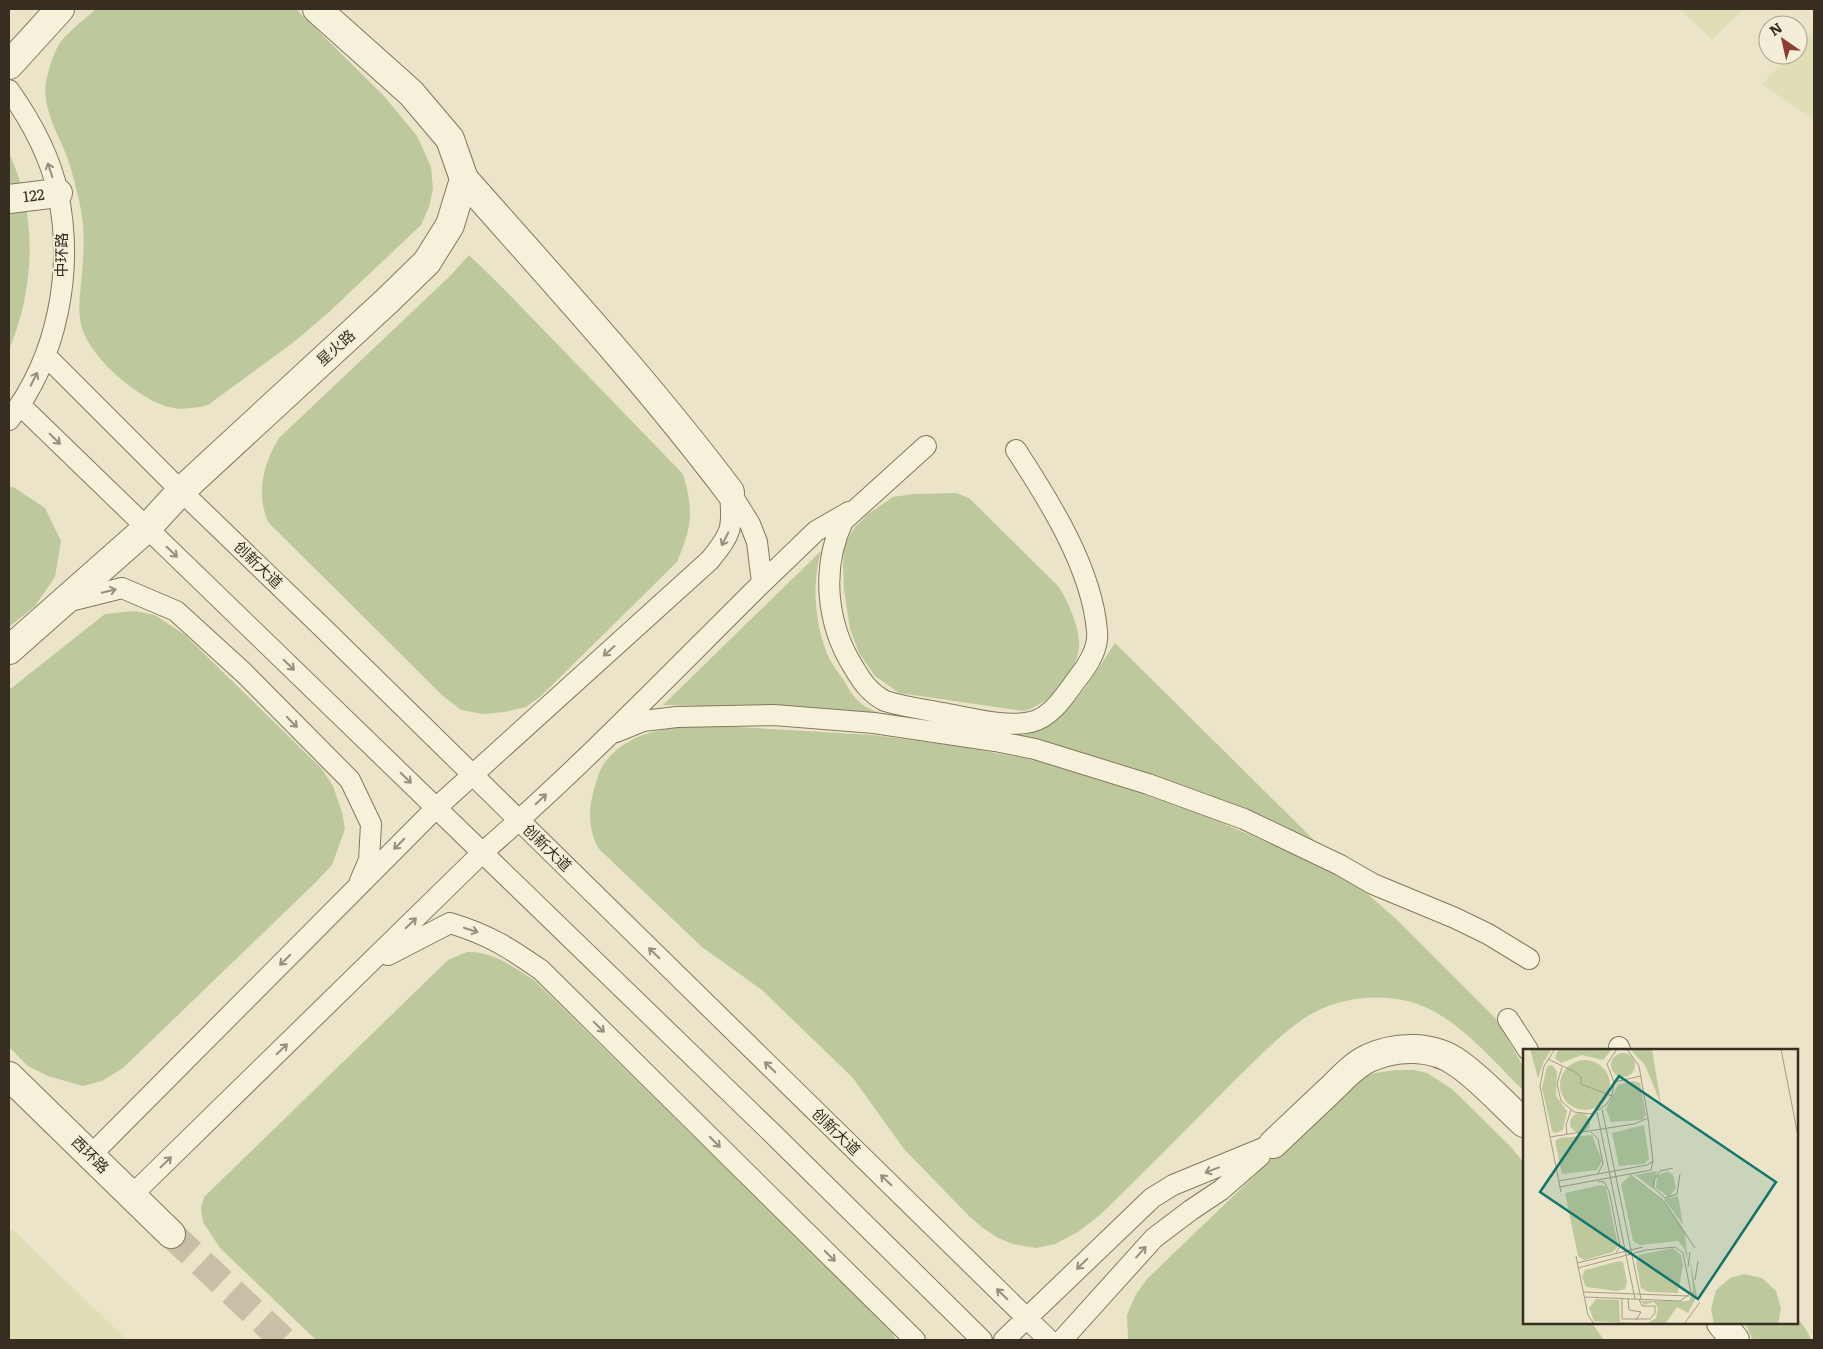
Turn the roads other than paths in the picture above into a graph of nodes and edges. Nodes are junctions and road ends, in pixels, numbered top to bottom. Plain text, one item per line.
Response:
1 (60, 9) edge
2 (317, 9) edge
3 (9, 65) edge
4 (9, 90) edge
5 (464, 179) junction
6 (58, 192) junction
7 (9, 199) edge
8 (46, 356) junction
9 (15, 413) edge
10 (926, 446) dead end
11 (1016, 450) dead end
12 (181, 491) junction
13 (730, 492) junction
14 (860, 506) junction
15 (147, 528) junction
16 (762, 583) junction
17 (62, 603) junction
18 (9, 650) edge
19 (608, 736) junction
20 (473, 775) junction
21 (436, 808) junction
22 (519, 821) junction
23 (483, 852) junction
24 (359, 885) junction
25 (1530, 959) dead end
26 (364, 968) junction
27 (1508, 1019) dead end
28 (1527, 1049) edge
29 (9, 1076) edge
30 (1523, 1121) edge
31 (1273, 1144) junction
32 (91, 1155) junction
33 (131, 1196) junction
34 (171, 1234) tunnel mouth
35 (1026, 1318) junction
36 (1722, 1324) edge
37 (915, 1340) edge
38 (982, 1340) edge
39 (1004, 1340) edge
40 (1049, 1340) edge
41 (1062, 1340) edge
42 (1735, 1340) edge

1 - 3 street
2 - 5 street
6 -> 4 lane, 中环路
5 - 12 street, 星火路
5 - 13 street
6 - 7 street, 122
6 - 8 lane, 中环路
9 -> 8 lane, 中环路
8 - 12 lane, 创新大道
9 -> 15 lane
10 - 14 lane
11 - 14 lane
12 - 15 street, 星火路
12 - 20 lane, 创新大道
13 - 16 lane
13 -> 20 lane
14 - 16 lane
15 - 17 street, 星火路
15 -> 21 lane
16 - 19 lane
17 - 18 street, 星火路
17 -> 24 lane
22 -> 19 lane
19 - 25 lane
20 - 21 lane
20 - 22 lane, 创新大道
21 - 23 lane
21 -> 24 lane
22 - 23 lane
35 -> 22 lane, 创新大道
26 -> 23 lane
23 - 38 lane
24 -> 32 lane
33 -> 26 lane
26 -> 37 lane
27 - 28 lane
29 - 32 street, 西环路
30 - 31 street
31 -> 35 lane
41 -> 31 lane
32 - 33 street, 西环路
33 - 34 street, 西环路
35 - 39 lane
35 - 40 lane, 创新大道
36 - 42 street

